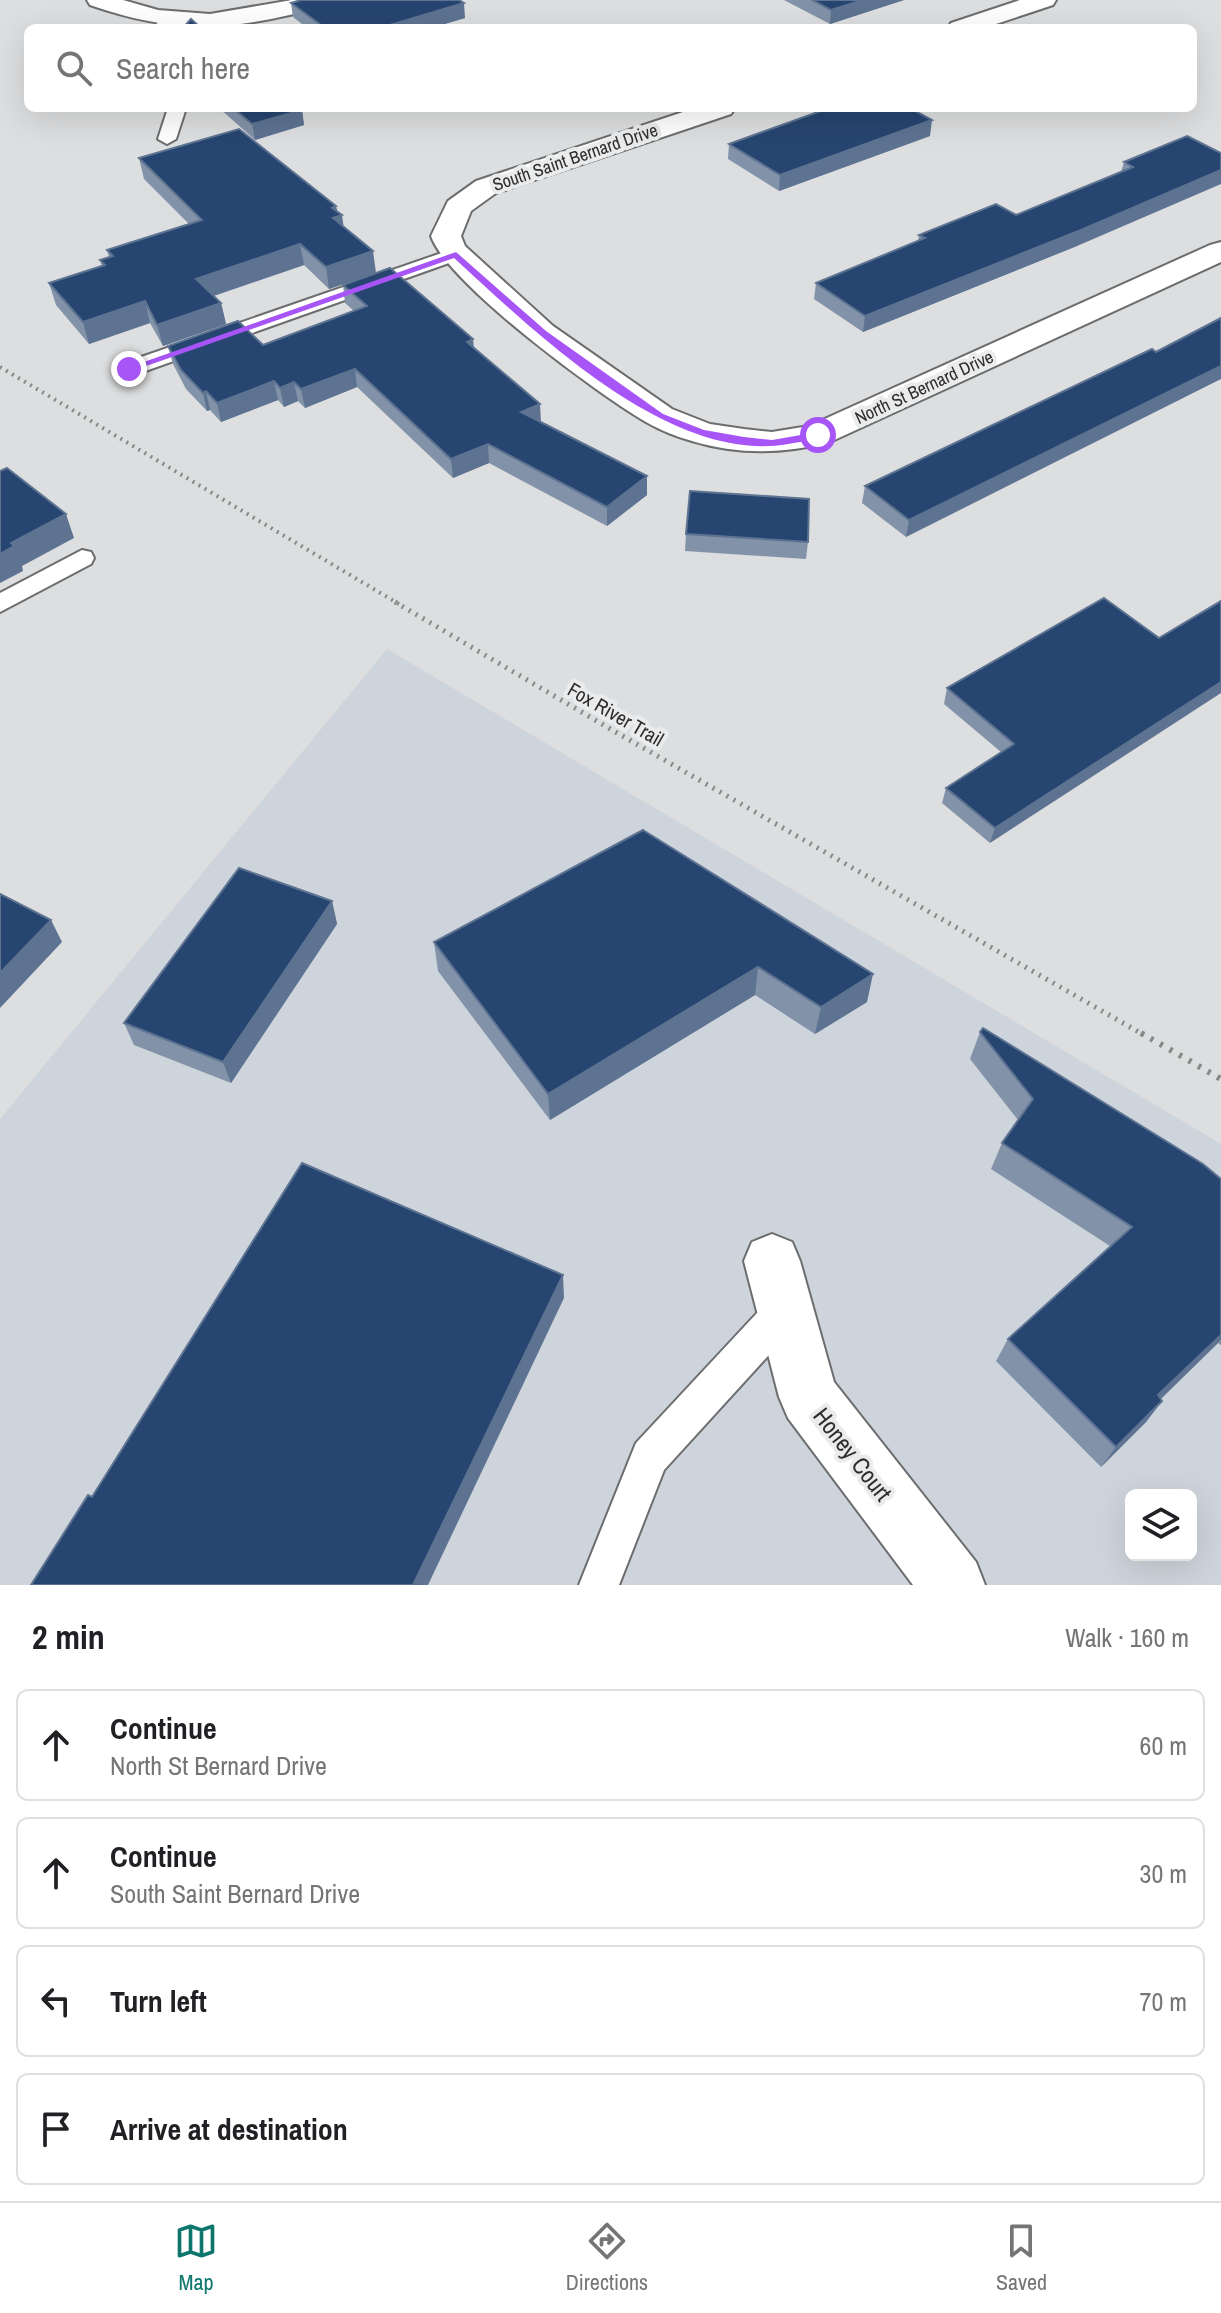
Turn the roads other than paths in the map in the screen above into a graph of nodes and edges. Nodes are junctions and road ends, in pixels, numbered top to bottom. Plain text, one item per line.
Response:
1 (99, 0) edge
2 (320, 0) edge
3 (1044, 0) edge
4 (163, 24) edge
5 (972, 24) edge
6 (176, 112) edge
7 (710, 112) edge
8 (167, 139) dead end
9 (1221, 251) edge
10 (456, 254) junction
11 (129, 369) dead end
12 (82, 558) dead end
13 (0, 604) edge
14 (779, 1285) joint
15 (599, 1585) edge
16 (953, 1585) edge

1 - 4 street
2 - 4 street
3 - 5 street
6 - 8 lane
7 - 10 street, South Saint Bernard Drive
9 - 10 street, North St Bernard Drive
10 - 11 lane
12 - 13 lane
14 - 15 lane
14 - 16 street, Honey Court

